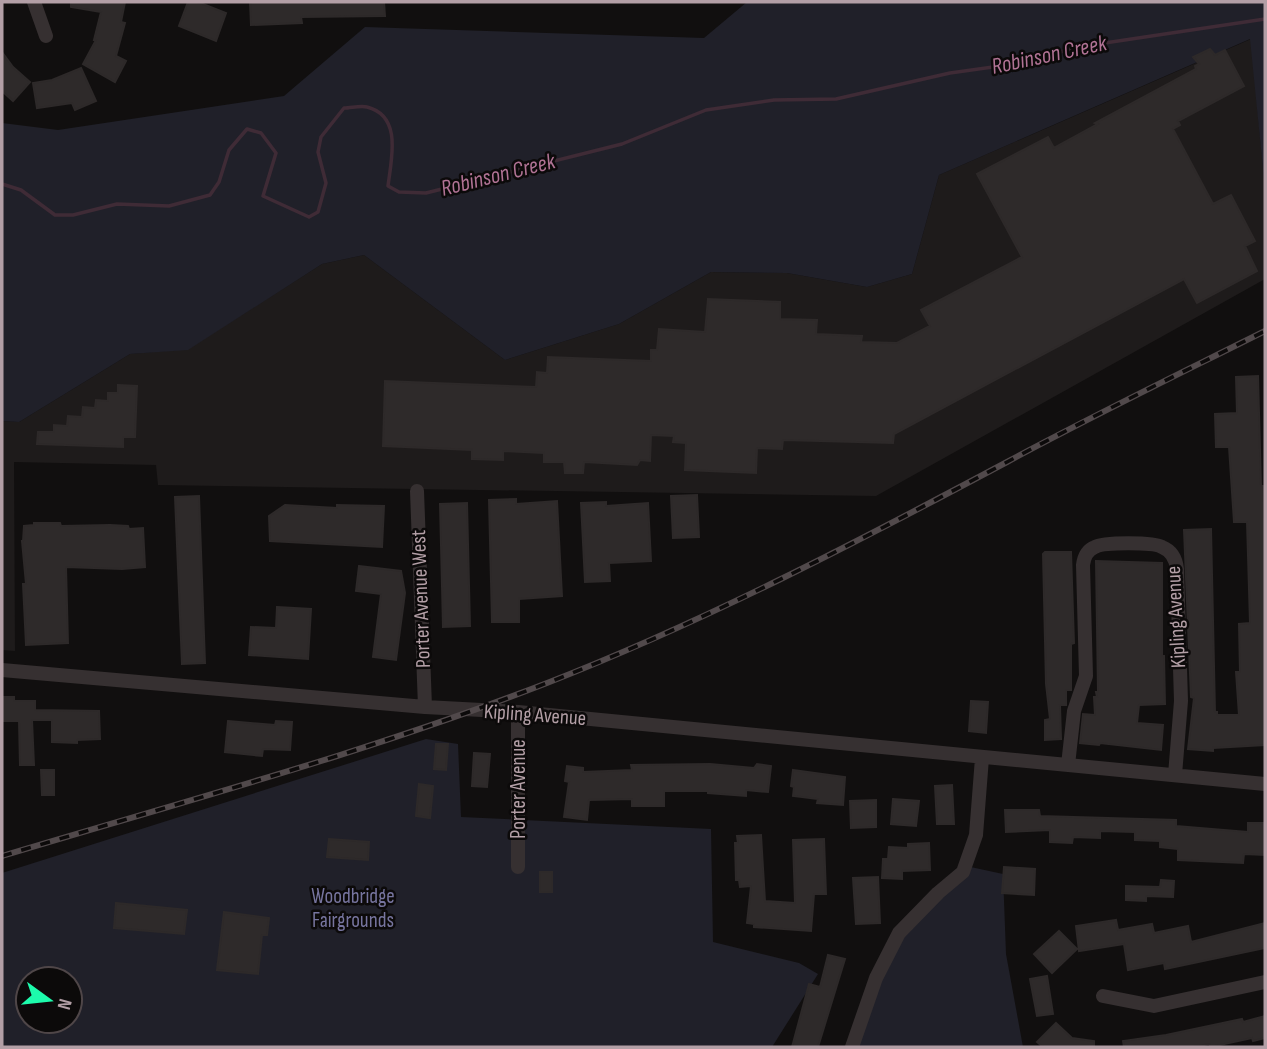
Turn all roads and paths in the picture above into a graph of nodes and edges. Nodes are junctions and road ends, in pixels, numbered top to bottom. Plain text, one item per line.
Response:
1 (34, 2) edge
2 (46, 36) dead end
3 (417, 491) dead end
4 (2, 670) edge
5 (425, 707) junction
6 (518, 712) junction
7 (982, 758) junction
8 (1068, 765) junction
9 (1175, 775) junction
10 (1265, 784) edge
11 (518, 867) dead end
12 (1265, 982) edge
13 (1103, 996) dead end
14 (852, 1047) edge

1 - 2 street
3 - 5 street, Porter Avenue West
4 - 5 street, Kipling Avenue
5 - 6 street, Kipling Avenue
6 - 7 street, Kipling Avenue
6 - 11 street, Porter Avenue
7 - 8 street, Kipling Avenue
7 - 14 street
8 - 9 street, Kipling Avenue
8 - 9 street, Kipling Avenue
9 - 10 street, Kipling Avenue
12 - 13 street

